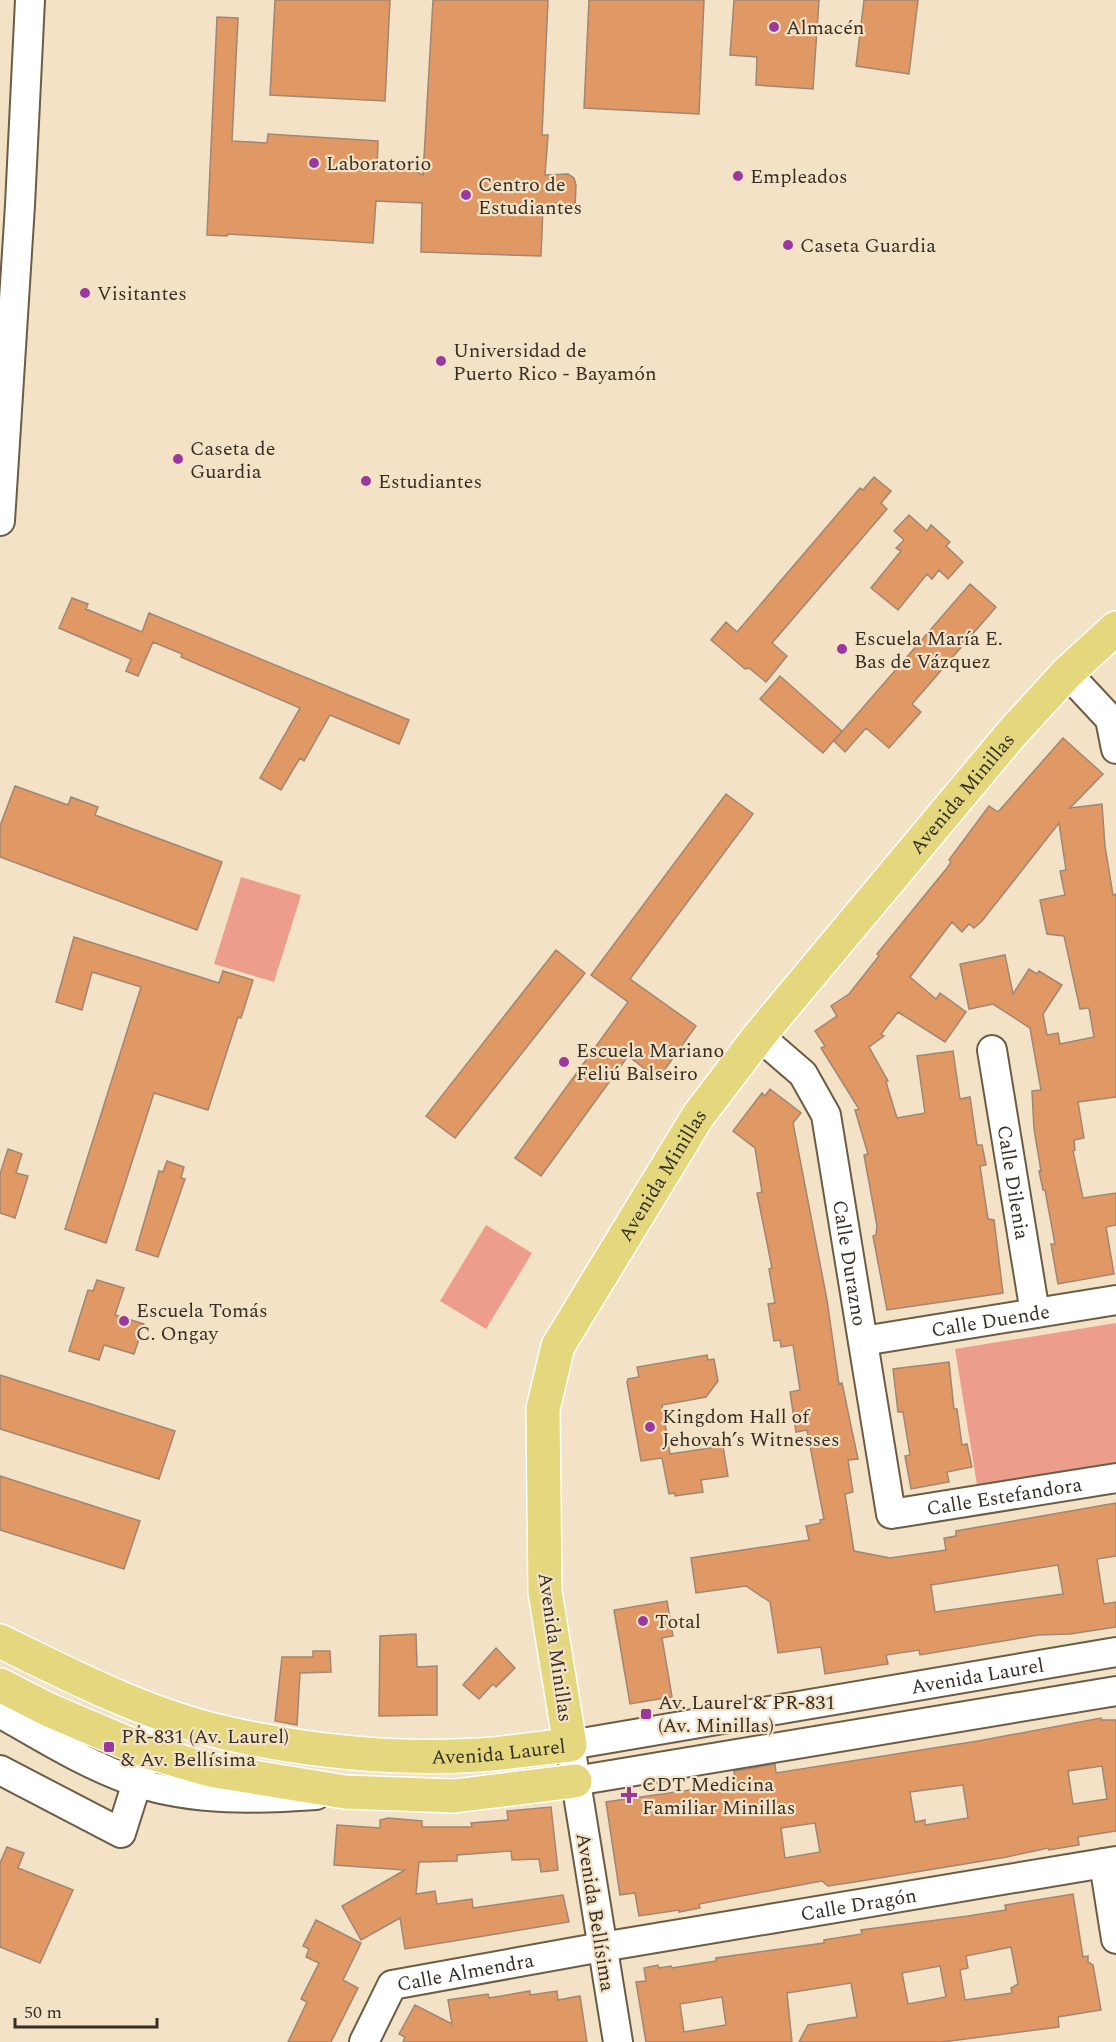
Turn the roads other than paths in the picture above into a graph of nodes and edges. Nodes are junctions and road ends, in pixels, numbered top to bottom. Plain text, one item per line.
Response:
1 (30, 0) edge
2 (0, 521) edge
3 (1116, 628) edge
4 (1067, 673) junction
5 (1116, 749) edge
6 (759, 1036) junction
7 (992, 1050) dead end
8 (1116, 1299) edge
9 (1035, 1313) junction
10 (863, 1341) junction
11 (1116, 1478) edge
12 (891, 1515) joint
13 (0, 1641) edge
14 (1116, 1652) edge
15 (0, 1685) edge
16 (1116, 1691) edge
17 (0, 1713) edge
18 (159, 1713) junction
19 (570, 1745) junction
20 (143, 1767) junction
21 (0, 1770) edge
22 (575, 1781) junction
23 (1110, 1862) edge
24 (1116, 1939) edge
25 (602, 1947) junction
26 (364, 2042) edge
27 (618, 2042) edge

1 - 2 street
3 - 4 main road, Avenida Minillas
4 - 5 street
4 - 6 main road, Avenida Minillas
6 - 10 street, Calle Durazno
6 - 19 main road, Avenida Minillas
7 - 9 street, Calle Dilenia
8 - 9 street, Calle Duende
9 - 10 street, Calle Duende
10 - 12 street, Calle Durazno
11 - 12 street, Calle Estefandora
13 - 18 main road, Avenida Laurel
14 - 19 street, Avenida Laurel
15 - 20 main road, Avenida Laurel
16 - 22 street, Avenida Laurel
17 - 20 street
18 - 19 main road, Avenida Laurel
18 - 20 street
19 - 22 street, Avenida Bellísima
20 - 21 street
20 - 22 main road, Avenida Laurel
22 - 25 street, Avenida Bellísima
23 - 24 street
23 - 25 street, Calle Dragón
25 - 26 street, Calle Almendra
25 - 27 street, Avenida Bellísima

